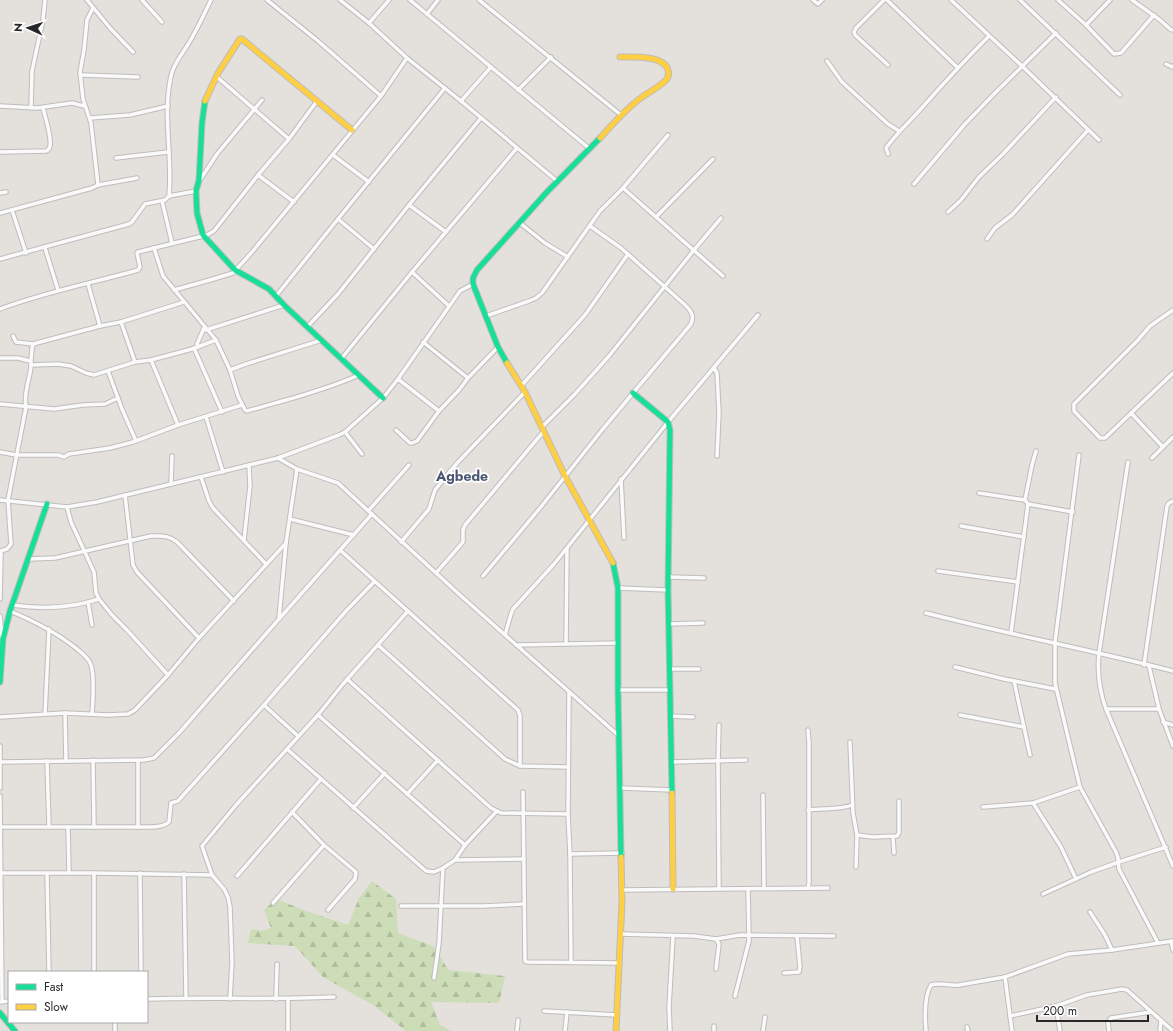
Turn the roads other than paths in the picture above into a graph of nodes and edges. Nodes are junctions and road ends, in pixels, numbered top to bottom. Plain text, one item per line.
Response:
1 (45, 0) edge
2 (87, 0) edge
3 (142, 0) edge
4 (211, 0) edge
5 (267, 0) edge
6 (340, 0) edge
7 (389, 0) edge
8 (410, 0) edge
9 (438, 0) edge
10 (479, 0) edge
11 (813, 0) edge
12 (822, 0) edge
13 (884, 0) edge
14 (887, 0) edge
15 (951, 0) edge
16 (1020, 0) edge
17 (1058, 0) edge
18 (1110, 0) edge
19 (1132, 0) edge
20 (93, 8) junction
21 (427, 14) junction
22 (1154, 15) junction
23 (162, 22) dead end
24 (368, 23) junction
25 (1086, 25) junction
26 (1173, 30) edge
27 (1056, 33) junction
28 (989, 36) junction
29 (134, 52) dead end
30 (551, 57) junction
31 (620, 57) dead end
32 (407, 58) junction
33 (827, 61) dead end
34 (1166, 64) dead end
35 (888, 65) dead end
36 (1022, 66) junction
37 (1173, 66) edge
38 (491, 67) junction
39 (957, 67) junction
40 (81, 75) junction
41 (138, 77) dead end
42 (217, 77) junction
43 (445, 88) junction
44 (518, 90) junction
45 (1120, 94) dead end
46 (381, 96) junction
47 (1056, 97) junction
48 (262, 100) dead end
49 (317, 101) junction
50 (461, 101) junction
51 (0, 106) edge
52 (84, 106) junction
53 (168, 106) junction
54 (31, 108) junction
55 (44, 108) junction
56 (255, 109) junction
57 (621, 115) junction
58 (90, 118) junction
59 (481, 118) junction
60 (352, 130) junction
61 (1088, 130) junction
62 (899, 132) junction
63 (668, 135) dead end
64 (289, 139) junction
65 (1099, 140) dead end
66 (518, 148) junction
67 (590, 149) junction
68 (0, 152) edge
69 (168, 152) junction
70 (333, 154) junction
71 (888, 154) dead end
72 (116, 158) dead end
73 (713, 159) dead end
74 (258, 175) junction
75 (137, 178) dead end
76 (199, 180) junction
77 (557, 181) junction
78 (369, 182) junction
79 (914, 184) dead end
80 (98, 185) junction
81 (623, 188) junction
82 (196, 191) junction
83 (6, 192) dead end
84 (0, 193) edge
85 (169, 196) junction
86 (162, 201) junction
87 (294, 202) junction
88 (409, 205) junction
89 (12, 210) junction
90 (948, 212) dead end
91 (0, 213) edge
92 (657, 216) junction
93 (721, 218) dead end
94 (338, 219) junction
95 (520, 223) junction
96 (590, 226) junction
97 (446, 232) junction
98 (203, 235) junction
99 (987, 239) dead end
100 (172, 243) junction
101 (46, 248) junction
102 (154, 248) junction
103 (374, 249) junction
104 (694, 250) junction
105 (26, 252) junction
106 (628, 254) junction
107 (568, 257) junction
108 (0, 259) edge
109 (235, 270) junction
110 (412, 272) junction
111 (723, 276) dead end
112 (88, 284) junction
113 (473, 284) junction
114 (664, 286) junction
115 (58, 290) junction
116 (174, 290) junction
117 (276, 296) junction
118 (184, 302) junction
119 (284, 305) junction
120 (449, 306) junction
121 (0, 309) edge
122 (1173, 310) edge
123 (758, 315) dead end
124 (486, 316) junction
125 (121, 322) junction
126 (100, 326) junction
127 (308, 326) junction
128 (205, 329) junction
129 (13, 336) dead end
130 (216, 340) junction
131 (322, 340) junction
132 (423, 342) junction
133 (33, 344) junction
134 (196, 347) junction
135 (498, 347) junction
136 (0, 358) edge
137 (342, 359) junction
138 (151, 360) junction
139 (135, 362) junction
140 (30, 363) junction
141 (714, 368) junction
142 (230, 370) junction
143 (108, 371) junction
144 (1173, 373) edge
145 (358, 375) junction
146 (468, 378) junction
147 (398, 379) junction
148 (521, 386) junction
149 (525, 392) junction
150 (633, 393) junction
151 (118, 398) junction
152 (383, 398) junction
153 (0, 404) edge
154 (242, 405) junction
155 (26, 407) junction
156 (439, 411) junction
157 (222, 412) junction
158 (1131, 413) junction
159 (206, 417) junction
160 (668, 422) junction
161 (178, 425) junction
162 (542, 429) junction
163 (396, 430) dead end
164 (345, 432) junction
165 (1173, 438) edge
166 (136, 441) junction
167 (1162, 447) junction
168 (1036, 451) dead end
169 (0, 452) edge
170 (362, 454) dead end
171 (16, 455) junction
172 (1079, 455) dead end
173 (172, 456) dead end
174 (717, 456) dead end
175 (278, 458) junction
176 (1152, 458) dead end
177 (1128, 462) dead end
178 (249, 465) junction
179 (409, 465) dead end
180 (297, 469) junction
181 (223, 472) junction
182 (565, 476) junction
183 (201, 477) junction
184 (621, 479) junction
185 (171, 484) junction
186 (979, 493) dead end
187 (125, 495) junction
188 (0, 500) edge
189 (8, 500) junction
190 (1025, 500) junction
191 (1173, 501) edge
192 (47, 504) junction
193 (1028, 504) junction
194 (67, 507) junction
195 (368, 510) junction
196 (1073, 512) junction
197 (372, 514) junction
198 (290, 519) junction
199 (588, 519) junction
200 (961, 526) dead end
201 (354, 535) junction
202 (1024, 537) junction
203 (624, 538) dead end
204 (244, 540) junction
205 (131, 541) junction
206 (401, 542) junction
207 (286, 543) junction
208 (567, 548) junction
209 (340, 550) junction
210 (1, 551) edge
211 (85, 552) junction
212 (29, 559) junction
213 (266, 564) junction
214 (938, 571) dead end
215 (436, 572) junction
216 (483, 576) dead end
217 (669, 577) junction
218 (704, 578) dead end
219 (374, 582) junction
220 (1018, 582) junction
221 (618, 588) junction
222 (668, 590) junction
223 (0, 599) edge
224 (99, 599) junction
225 (234, 601) junction
226 (88, 602) junction
227 (12, 605) junction
228 (10, 611) junction
229 (408, 611) junction
230 (926, 613) dead end
231 (0, 616) edge
232 (279, 619) junction
233 (669, 624) junction
234 (703, 624) dead end
235 (92, 625) dead end
236 (49, 629) junction
237 (1011, 633) junction
238 (505, 635) junction
239 (199, 638) junction
240 (3, 639) junction
241 (1055, 642) junction
242 (618, 643) junction
243 (566, 644) junction
244 (378, 645) junction
245 (516, 645) junction
246 (1099, 653) junction
247 (1, 664) edge
248 (1144, 665) junction
249 (1149, 666) junction
250 (955, 667) dead end
251 (670, 669) junction
252 (699, 669) dead end
253 (1173, 671) edge
254 (168, 675) junction
255 (347, 679) junction
256 (1014, 681) junction
257 (0, 682) edge
258 (1055, 689) junction
259 (618, 690) junction
260 (670, 690) junction
261 (569, 692) junction
262 (264, 705) junction
263 (1158, 708) junction
264 (1106, 709) junction
265 (65, 713) junction
266 (45, 714) junction
267 (92, 714) junction
268 (318, 714) junction
269 (960, 715) dead end
270 (670, 716) junction
271 (0, 717) edge
272 (693, 717) dead end
273 (1163, 722) junction
274 (1173, 724) edge
275 (719, 725) dead end
276 (1024, 727) junction
277 (808, 730) dead end
278 (618, 735) junction
279 (298, 736) junction
280 (850, 742) dead end
281 (0, 746) edge
282 (1173, 746) edge
283 (287, 749) junction
284 (1030, 755) dead end
285 (93, 760) junction
286 (138, 760) junction
287 (438, 760) junction
288 (746, 760) dead end
289 (47, 761) junction
290 (66, 761) junction
291 (1, 762) edge
292 (672, 762) junction
293 (718, 762) junction
294 (520, 766) junction
295 (568, 767) junction
296 (385, 773) junction
297 (320, 779) junction
298 (1080, 787) junction
299 (0, 788) edge
300 (621, 788) junction
301 (672, 790) junction
302 (523, 792) dead end
303 (407, 794) junction
304 (764, 795) dead end
305 (0, 796) edge
306 (899, 801) dead end
307 (1033, 802) junction
308 (852, 806) junction
309 (983, 807) dead end
310 (353, 808) junction
311 (845, 808) junction
312 (808, 810) junction
313 (497, 811) junction
314 (292, 812) junction
315 (853, 813) junction
316 (523, 814) junction
317 (568, 814) junction
318 (0, 827) edge
319 (49, 827) junction
320 (68, 827) junction
321 (94, 827) junction
322 (138, 827) junction
323 (857, 835) junction
324 (893, 837) junction
325 (324, 845) junction
326 (465, 845) junction
327 (1166, 847) junction
328 (894, 852) dead end
329 (622, 853) junction
330 (570, 854) junction
331 (524, 859) junction
332 (455, 860) junction
333 (1118, 862) junction
334 (1173, 866) edge
335 (856, 867) dead end
336 (443, 868) junction
337 (1, 873) edge
338 (69, 873) junction
339 (94, 873) junction
340 (140, 873) junction
341 (47, 874) junction
342 (184, 874) junction
343 (212, 875) junction
344 (238, 876) dead end
345 (1076, 879) junction
346 (764, 888) junction
347 (808, 888) junction
348 (828, 888) dead end
349 (673, 889) junction
350 (719, 889) junction
351 (748, 889) junction
352 (622, 890) junction
353 (0, 891) edge
354 (1043, 894) dead end
355 (274, 903) dead end
356 (524, 904) junction
357 (401, 906) dead end
358 (441, 906) junction
359 (328, 910) dead end
360 (1090, 912) dead end
361 (621, 934) junction
362 (673, 936) junction
363 (749, 936) junction
364 (796, 936) junction
365 (834, 936) dead end
366 (716, 939) junction
367 (1172, 941) edge
368 (1158, 943) junction
369 (1112, 950) junction
370 (1173, 950) edge
371 (571, 962) junction
372 (620, 963) junction
373 (277, 964) dead end
374 (716, 969) dead end
375 (49, 971) edge
376 (94, 971) edge
377 (141, 971) edge
378 (784, 973) dead end
379 (434, 978) dead end
380 (1005, 978) junction
381 (735, 996) dead end
382 (334, 997) dead end
383 (186, 998) junction
384 (148, 999) edge
385 (230, 999) junction
386 (276, 999) junction
387 (288, 999) junction
388 (1, 1002) edge
389 (1056, 1006) junction
390 (544, 1011) dead end
391 (567, 1012) junction
392 (1151, 1012) junction
393 (0, 1013) edge
394 (617, 1015) junction
395 (1010, 1016) junction
396 (765, 1017) dead end
397 (518, 1020) dead end
398 (1161, 1020) junction
399 (8, 1023) edge
400 (8, 1023) edge
401 (714, 1026) dead end
402 (15, 1031) edge
403 (288, 1031) edge
404 (517, 1031) edge
405 (565, 1031) edge
406 (616, 1031) edge
407 (670, 1031) edge
408 (714, 1031) edge
409 (763, 1031) edge
410 (926, 1031) edge
411 (1012, 1031) edge
412 (1060, 1031) edge
413 (1109, 1031) edge
414 (1160, 1031) edge
415 (1173, 1031) edge

1 - 54 street
2 - 20 street
3 - 23 street
4 - 53 street
5 - 46 street
6 - 24 street
7 - 24 street
8 - 21 street
9 - 21 street
10 - 30 street
11 - 12 street
13 - 35 street
14 - 39 street
15 - 28 street
16 - 27 street
17 - 25 street
18 - 25 street
19 - 22 street
20 - 29 street
20 - 40 street
21 - 38 street
22 - 25 street
22 - 26 street
24 - 32 street
27 - 36 street
27 - 45 street
28 - 36 street
28 - 39 street
30 - 44 street
30 - 57 street
31 - 57 street
32 - 43 street
32 - 46 street
33 - 62 street
34 - 37 street
36 - 47 street
36 - 79 street
38 - 44 street
38 - 50 street
39 - 62 street
40 - 41 street
40 - 52 street
42 - 49 street
42 - 56 street
42 - 76 street
43 - 50 street
43 - 78 street
44 - 67 street
46 - 60 street
47 - 61 street
47 - 90 street
48 - 56 street
49 - 60 street
49 - 64 street
50 - 59 street
51 - 54 street
52 - 55 street
52 - 58 street
53 - 58 street
53 - 69 street
54 - 55 street
55 - 68 street
56 - 64 street
56 - 76 street
57 - 67 street
58 - 80 street
59 - 66 street
59 - 88 street
60 - 70 street
61 - 65 street
61 - 99 street
62 - 71 street
63 - 81 street
64 - 74 street
66 - 77 street
66 - 97 street
67 - 77 street
69 - 72 street
69 - 85 street
70 - 78 street
70 - 87 street
73 - 92 street
74 - 87 street
74 - 98 street
75 - 80 street
76 - 82 street
77 - 95 street
78 - 94 street
80 - 89 street
81 - 92 street
81 - 96 street
82 - 85 street
82 - 98 street
83 - 84 street
85 - 86 street
86 - 100 street
86 - 101 street
87 - 109 street
88 - 97 street
88 - 103 street
89 - 91 street
89 - 105 street
92 - 104 street
93 - 104 street
94 - 103 street
94 - 117 street
95 - 107 street
95 - 113 street
96 - 106 street
96 - 107 street
97 - 110 street
98 - 100 street
98 - 109 street
100 - 102 street
101 - 105 street
101 - 115 street
102 - 112 street
102 - 116 street
103 - 127 street
104 - 111 street
104 - 114 street
105 - 108 street
106 - 114 street
106 - 148 street
107 - 124 street
109 - 116 street
109 - 117 street
110 - 120 street
110 - 137 street
112 - 115 street
112 - 126 street
113 - 120 street
113 - 124 street
114 - 150 street
114 - 162 street
115 - 121 street
116 - 118 street
117 - 119 street
118 - 125 street
118 - 128 street
119 - 127 street
119 - 128 street
120 - 132 street
122 - 158 street
123 - 141 street
124 - 135 street
125 - 126 street
125 - 139 street
126 - 133 street
127 - 131 street
128 - 130 street
128 - 134 street
129 - 133 street
130 - 134 street
130 - 142 street
131 - 137 street
131 - 142 street
132 - 146 street
132 - 147 street
133 - 140 street
134 - 138 street
134 - 157 street
135 - 146 street
135 - 148 street
136 - 140 street
137 - 145 street
138 - 139 street
138 - 161 street
139 - 143 street
140 - 143 street
140 - 155 street
141 - 160 street
141 - 174 street
142 - 154 street
143 - 151 street
144 - 158 street
145 - 152 street
145 - 154 street
146 - 156 street
147 - 152 street
147 - 156 street
148 - 149 street
149 - 162 street
149 - 206 street
150 - 160 street
150 - 182 street
151 - 155 street
151 - 166 street
152 - 164 street
153 - 155 street
154 - 157 street
155 - 171 street
156 - 163 street
157 - 159 street
158 - 167 street
159 - 161 street
159 - 181 street
160 - 184 street
160 - 217 street
161 - 166 street
162 - 182 street
162 - 215 street
164 - 170 street
164 - 175 street
165 - 167 street
166 - 171 street
167 - 176 street
168 - 190 street
169 - 171 street
171 - 189 street
172 - 196 street
173 - 185 street
175 - 178 street
175 - 180 street
177 - 246 street
178 - 181 street
178 - 204 street
179 - 195 street
180 - 195 street
180 - 198 street
181 - 183 street
182 - 199 street
182 - 216 street
183 - 185 street
183 - 204 street
184 - 199 street
184 - 203 street
185 - 187 street
186 - 190 street
187 - 194 street
187 - 205 street
188 - 189 street
189 - 192 street
189 - 210 street
190 - 193 street
191 - 248 street
192 - 194 street
192 - 212 street
193 - 196 street
193 - 202 street
194 - 211 street
195 - 197 street
196 - 241 street
197 - 201 street
197 - 206 street
198 - 201 street
198 - 207 street
199 - 208 street
199 - 221 street
200 - 202 street
201 - 209 street
202 - 220 street
204 - 213 street
205 - 211 street
205 - 225 street
205 - 239 street
206 - 215 street
207 - 213 street
207 - 232 street
208 - 238 street
208 - 243 street
209 - 219 street
209 - 232 street
210 - 223 street
211 - 212 street
211 - 224 street
212 - 227 street
213 - 225 street
214 - 220 street
215 - 238 street
217 - 218 street
217 - 222 street
219 - 229 street
219 - 262 street
220 - 237 street
221 - 222 street
221 - 242 street
222 - 233 street
224 - 226 street
224 - 254 street
225 - 239 street
226 - 227 street
226 - 235 street
227 - 228 street
228 - 236 street
228 - 240 street
229 - 244 street
229 - 294 street
230 - 237 street
231 - 240 street
232 - 286 street
233 - 234 street
233 - 251 street
236 - 266 street
236 - 267 street
237 - 241 street
238 - 245 street
239 - 254 street
240 - 247 street
241 - 246 street
241 - 258 street
242 - 243 street
242 - 259 street
243 - 245 street
244 - 255 street
244 - 294 street
245 - 261 street
246 - 248 street
246 - 264 street
247 - 257 street
248 - 249 street
249 - 253 street
249 - 263 street
250 - 256 street
251 - 252 street
251 - 260 street
254 - 267 street
255 - 268 street
255 - 287 street
256 - 258 street
256 - 276 street
258 - 298 street
259 - 260 street
259 - 278 street
260 - 270 street
261 - 278 street
261 - 295 street
262 - 279 street
262 - 322 street
263 - 264 street
263 - 273 street
264 - 327 street
265 - 266 street
265 - 267 street
265 - 290 street
266 - 271 street
268 - 279 street
268 - 296 street
269 - 276 street
270 - 272 street
270 - 292 street
273 - 274 street
273 - 282 street
275 - 293 street
276 - 284 street
277 - 312 street
278 - 300 street
279 - 283 street
280 - 308 street
281 - 291 street
283 - 297 street
283 - 343 street
285 - 286 street
285 - 290 street
285 - 321 street
286 - 322 street
287 - 303 street
287 - 313 street
288 - 293 street
289 - 290 street
289 - 291 street
289 - 319 street
291 - 299 street
292 - 293 street
292 - 301 street
293 - 350 street
294 - 295 street
295 - 317 street
296 - 303 street
296 - 310 street
297 - 310 street
297 - 314 street
298 - 307 street
298 - 333 street
300 - 301 street
300 - 329 street
301 - 349 street
302 - 316 street
303 - 326 street
304 - 346 street
305 - 318 street
306 - 324 street
307 - 309 street
307 - 345 street
308 - 311 street
308 - 315 street
310 - 336 street
311 - 312 street
311 - 315 street
312 - 347 street
313 - 316 street
313 - 326 street
314 - 325 street
314 - 344 street
315 - 323 street
316 - 317 street
316 - 331 street
317 - 330 street
318 - 319 street
318 - 337 street
319 - 320 street
320 - 321 street
320 - 338 street
321 - 322 street
323 - 324 street
323 - 335 street
324 - 328 street
325 - 355 street
325 - 359 street
326 - 332 street
327 - 333 street
327 - 334 street
329 - 330 street
329 - 352 street
330 - 371 street
331 - 332 street
331 - 356 street
332 - 336 street
333 - 345 street
333 - 368 street
336 - 358 street
337 - 341 street
337 - 353 street
338 - 339 street
338 - 341 street
339 - 340 street
339 - 376 street
340 - 342 street
340 - 377 street
341 - 375 street
342 - 343 street
342 - 383 street
343 - 385 street
345 - 354 street
346 - 347 street
346 - 351 street
347 - 348 street
349 - 350 street
349 - 352 street
350 - 351 street
351 - 363 street
352 - 361 street
353 - 388 street
356 - 358 street
356 - 371 street
357 - 358 street
358 - 379 street
360 - 369 street
361 - 362 street
361 - 372 street
362 - 366 street
362 - 407 street
363 - 364 street
363 - 366 street
363 - 381 street
364 - 365 street
364 - 378 street
366 - 374 street
367 - 368 street
367 - 370 street
368 - 369 street
369 - 380 street
371 - 372 street
372 - 394 street
373 - 386 street
380 - 395 street
380 - 410 street
382 - 387 street
383 - 384 street
383 - 385 street
385 - 386 street
386 - 387 street
387 - 403 street
389 - 392 street
389 - 395 street
389 - 412 street
390 - 391 street
391 - 394 street
391 - 405 street
392 - 398 street
392 - 413 street
393 - 399 street
394 - 406 street
395 - 411 street
396 - 409 street
397 - 404 street
398 - 414 street
398 - 415 street
400 - 402 street
401 - 408 street

